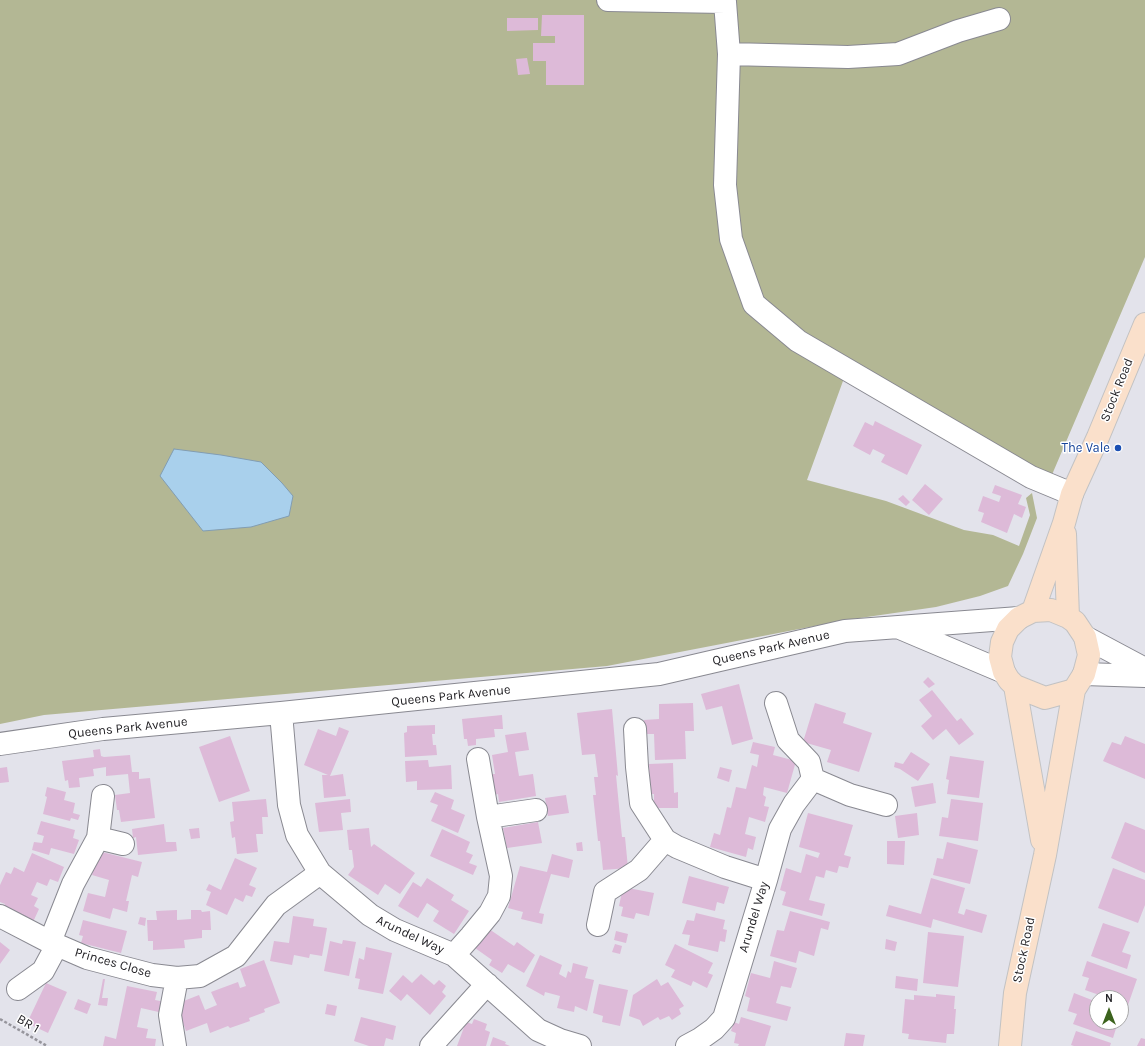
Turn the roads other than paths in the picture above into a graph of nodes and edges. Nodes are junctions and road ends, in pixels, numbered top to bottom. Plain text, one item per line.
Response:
1 (608, 0) edge
2 (998, 20) dead end
3 (729, 54) junction
4 (1145, 324) edge
5 (1072, 494) junction
6 (1064, 522) junction
7 (1026, 615) junction
8 (1068, 617) junction
9 (898, 627) junction
10 (1085, 637) junction
11 (1145, 669) edge
12 (1145, 676) edge
13 (1009, 679) junction
14 (1079, 682) junction
15 (776, 703) dead end
16 (281, 713) junction
17 (635, 728) dead end
18 (0, 744) edge
19 (478, 758) dead end
20 (813, 779) junction
21 (103, 796) dead end
22 (886, 805) dead end
23 (536, 810) dead end
24 (488, 817) junction
25 (98, 838) junction
26 (665, 840) junction
27 (123, 844) dead end
28 (1045, 855) junction
29 (320, 873) junction
30 (766, 880) junction
31 (0, 916) edge
32 (598, 924) dead end
33 (53, 944) junction
34 (454, 955) junction
35 (177, 978) junction
36 (487, 984) junction
37 (18, 989) dead end
38 (175, 1046) edge
39 (432, 1046) edge
40 (580, 1046) edge
41 (687, 1046) edge
42 (1010, 1046) edge

1 - 3 street
2 - 3 street
3 - 5 street
4 - 5 main road, Stock Road
5 - 6 main road, Stock Road
6 - 7 main road, Stock Road
6 - 8 main road, Stock Road
7 - 8 main road, Stock Road
7 - 9 street, Queens Park Avenue
7 - 13 main road, Stock Road
8 - 10 main road, Stock Road
9 - 13 street, Queens Park Avenue
9 - 16 street, Queens Park Avenue
10 - 11 street
10 - 14 main road, Stock Road
12 - 14 street
13 - 14 main road
13 - 28 main road, Stock Road
14 - 28 main road, Stock Road
15 - 20 street
16 - 18 street, Queens Park Avenue
16 - 29 street, Arundel Way
17 - 26 street
19 - 24 street
20 - 22 street
20 - 30 street, Arundel Way
21 - 25 street
23 - 24 street
24 - 34 street
25 - 27 street
25 - 33 street
26 - 30 street
26 - 32 street
28 - 42 main road, Stock Road
29 - 34 street, Arundel Way
29 - 35 street, Princes Close
30 - 41 street, Arundel Way
31 - 33 street, Princes Close
33 - 35 street, Princes Close
33 - 37 street
34 - 36 street, Arundel Way
35 - 38 street
36 - 39 street
36 - 40 street, Arundel Way

